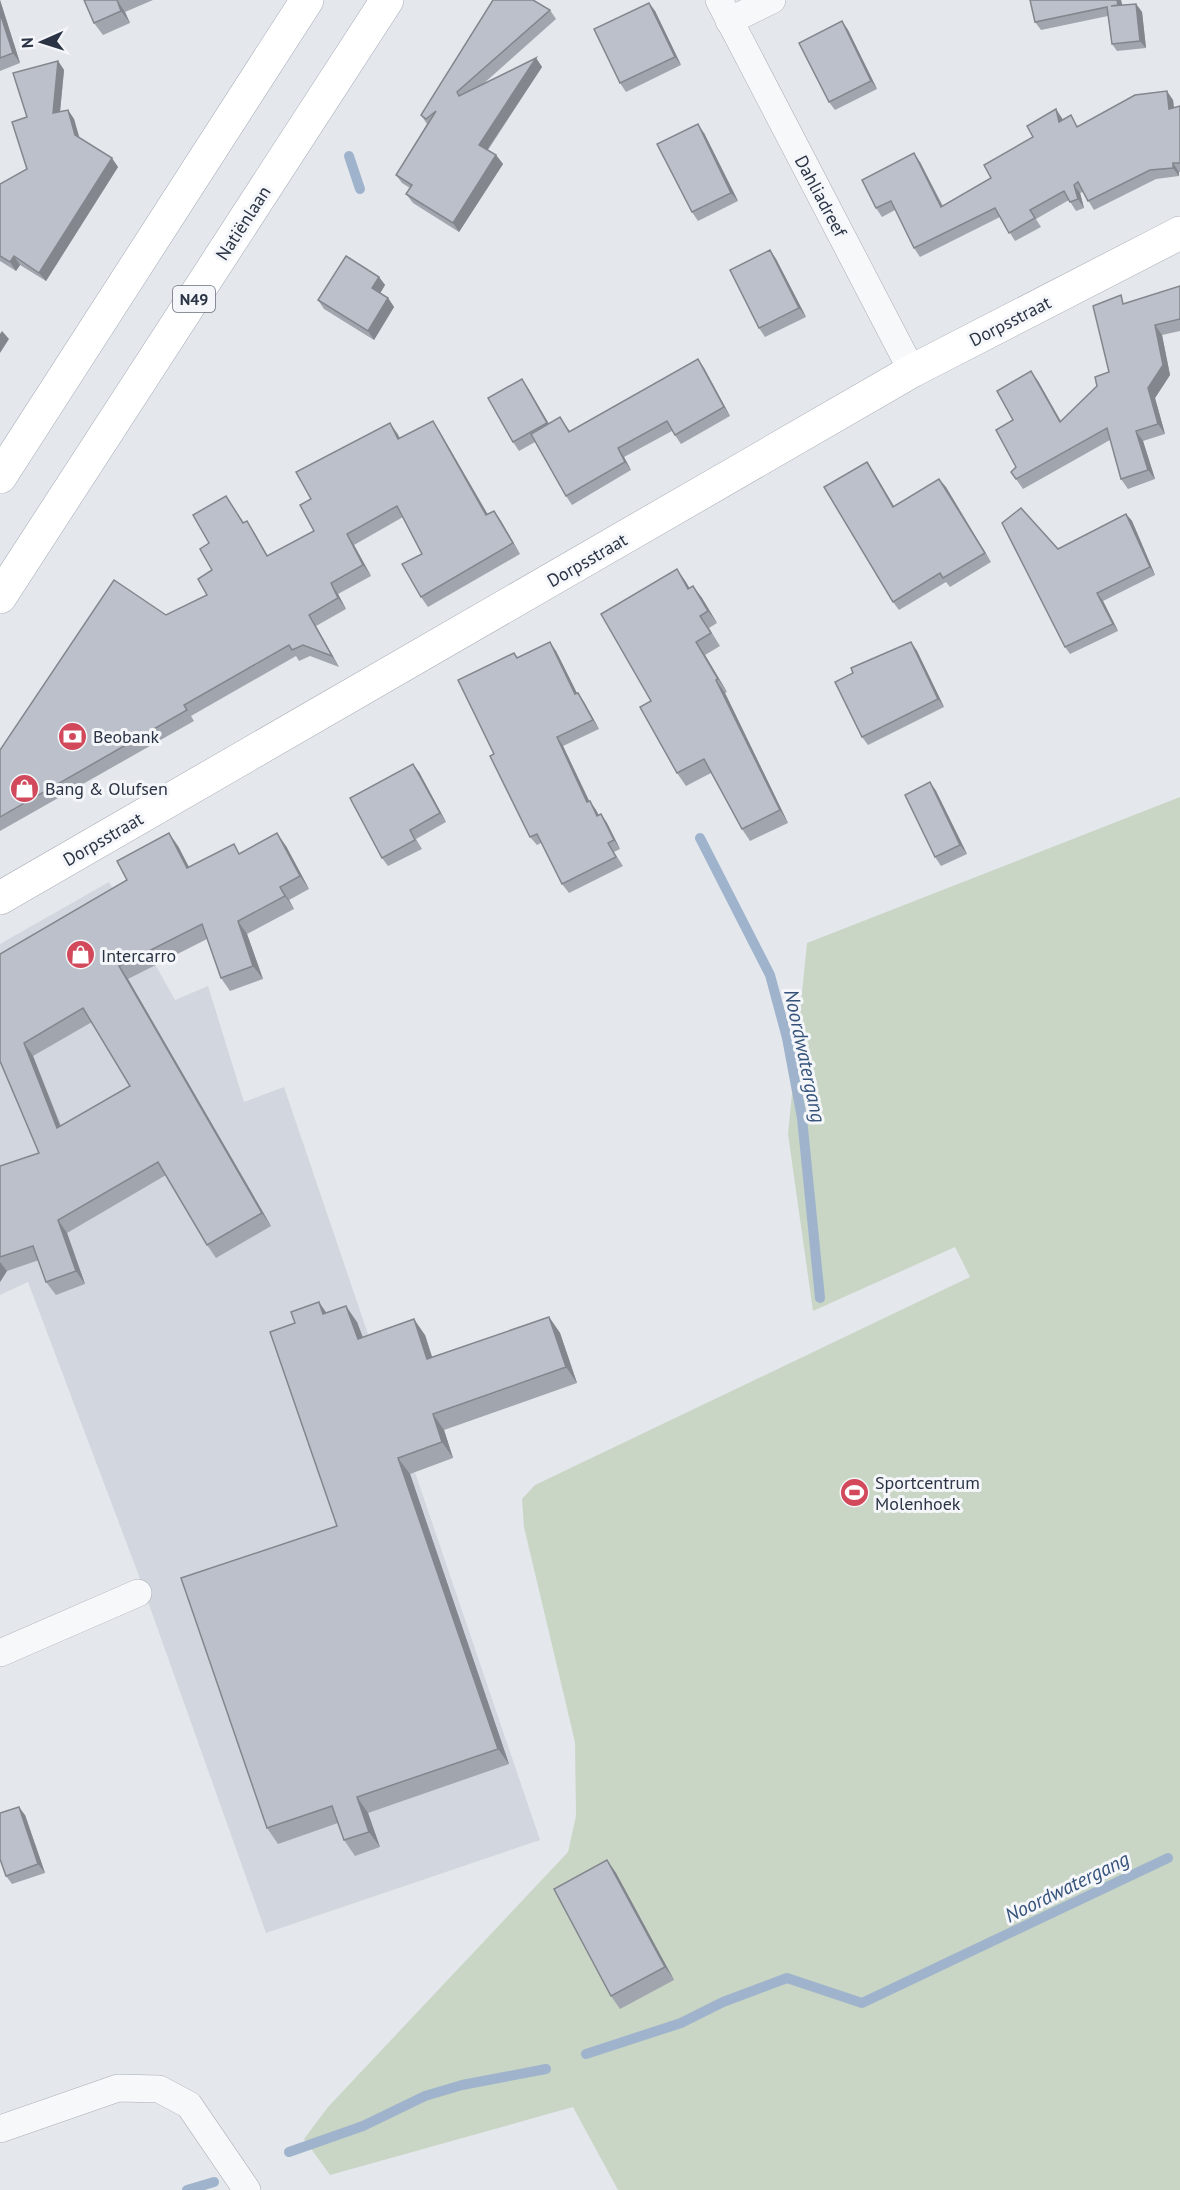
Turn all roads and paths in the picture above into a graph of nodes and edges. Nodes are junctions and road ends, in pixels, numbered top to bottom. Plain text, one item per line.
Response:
1 (307, 0) edge
2 (387, 0) edge
3 (772, 0) edge
4 (724, 10) edge
5 (1180, 233) edge
6 (912, 371) junction
7 (0, 477) edge
8 (0, 597) edge
9 (0, 898) edge
10 (138, 1593) dead end
11 (0, 1653) edge
12 (0, 2129) edge
13 (248, 2190) edge

1 - 7 street
2 - 8 street, Natiënlaan / N49
3 - 4 street, Dahliadreef
4 - 6 street, Dahliadreef
5 - 6 street, Dorpsstraat
6 - 9 street, Dorpsstraat
10 - 11 street
12 - 13 street

